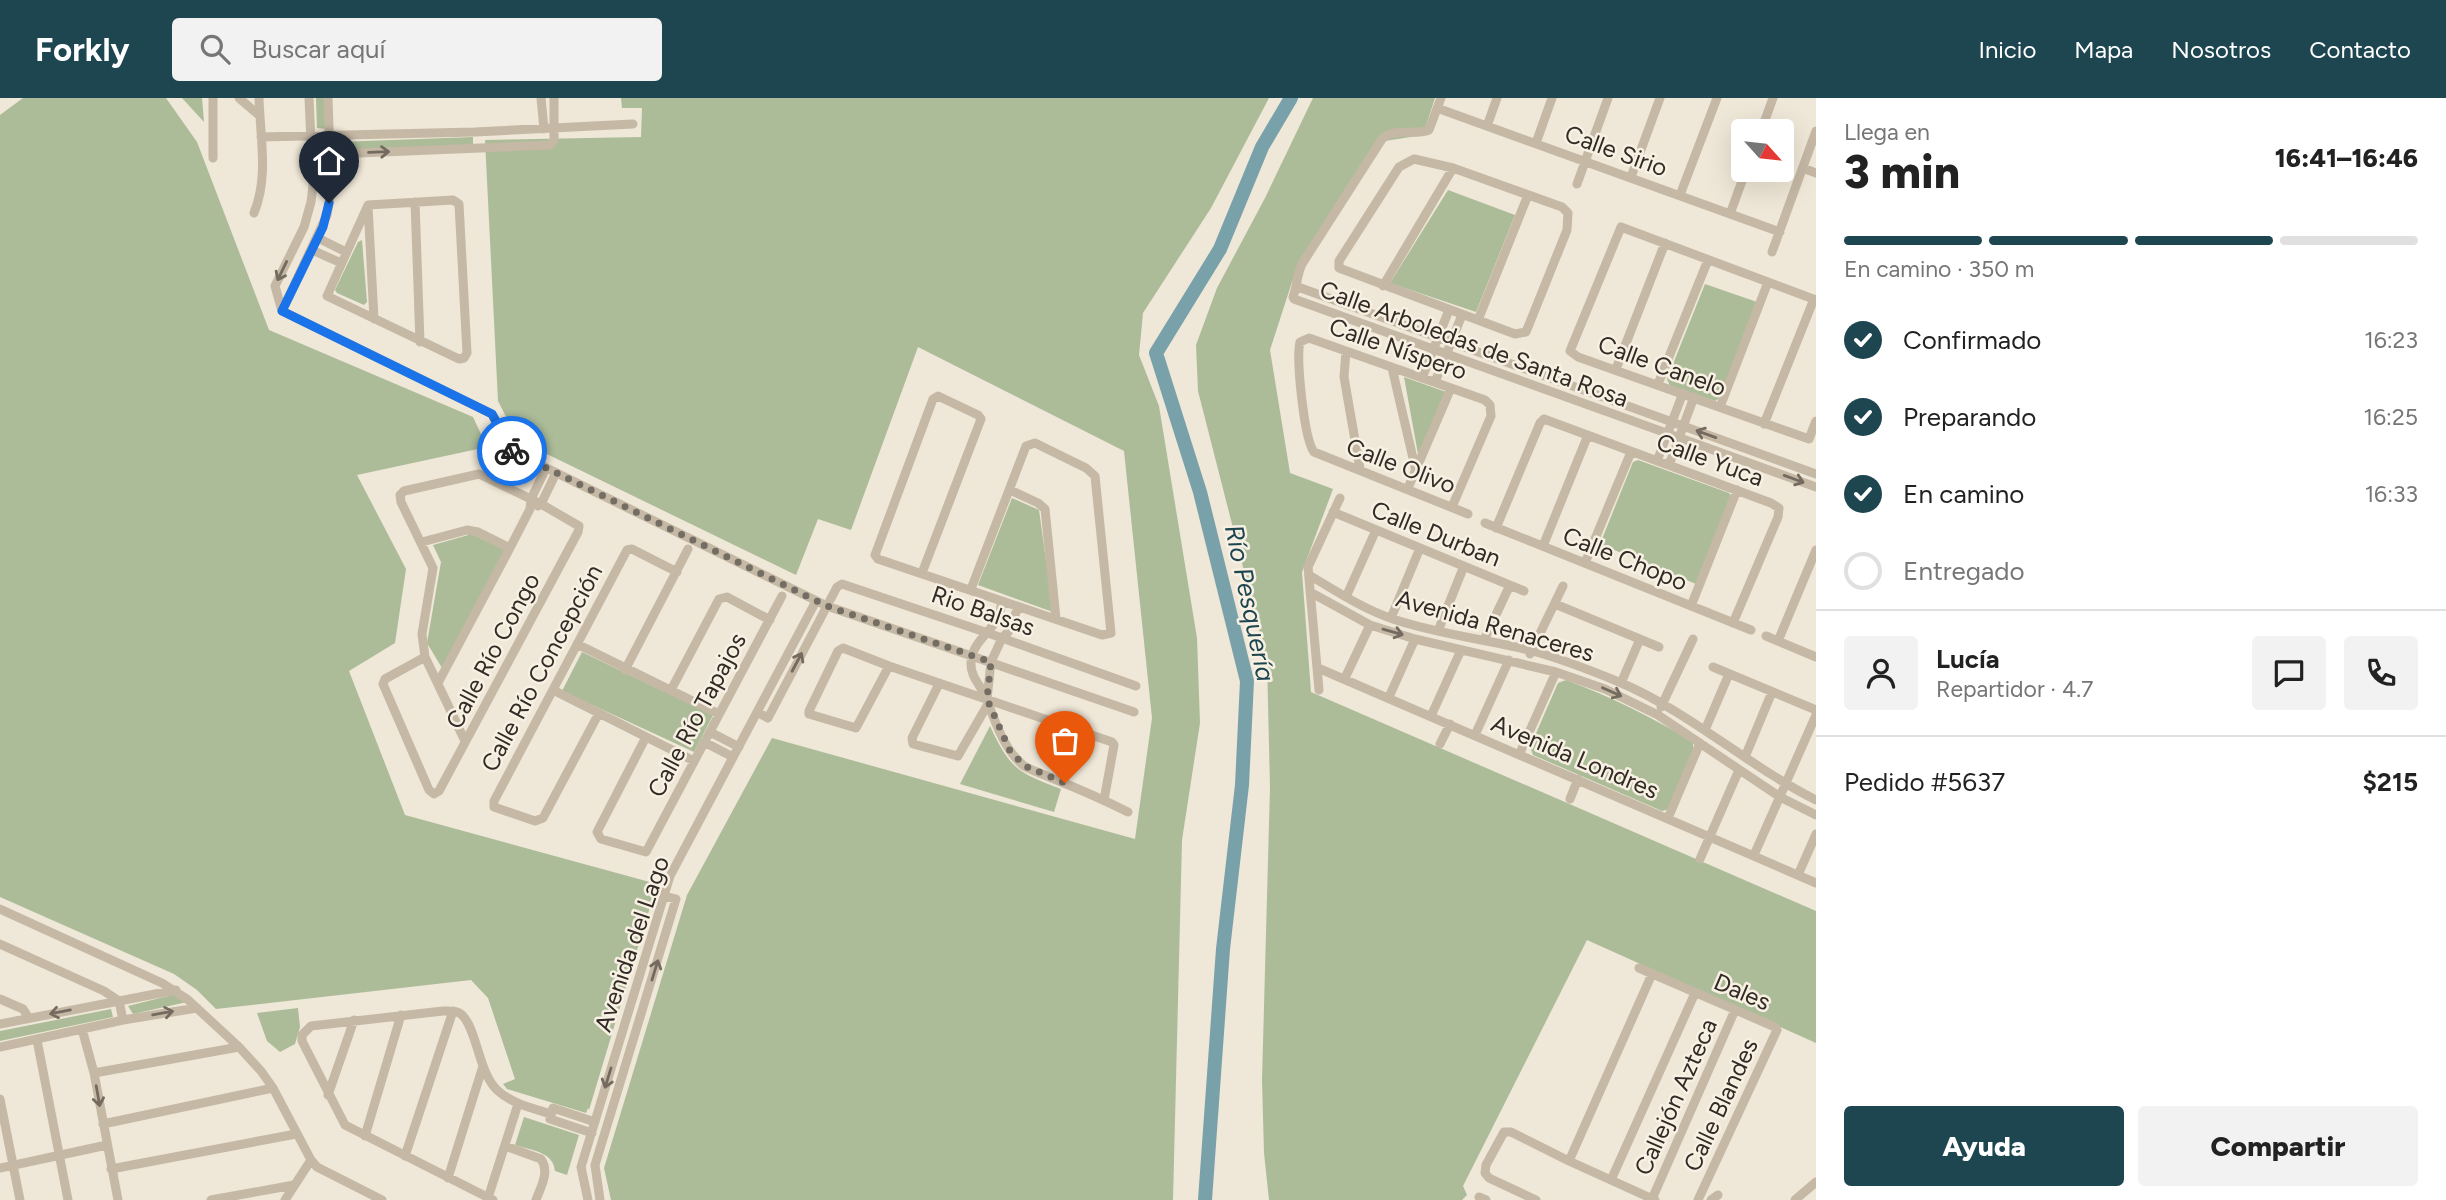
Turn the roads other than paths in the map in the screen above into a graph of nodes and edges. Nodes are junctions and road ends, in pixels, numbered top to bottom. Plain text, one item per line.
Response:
1 (213, 98) edge
2 (239, 98) edge
3 (259, 98) edge
4 (309, 98) edge
5 (328, 98) edge
6 (541, 98) edge
7 (554, 98) edge
8 (1441, 98) edge
9 (1497, 98) edge
10 (1552, 98) edge
11 (1608, 98) edge
12 (1661, 98) edge
13 (1717, 98) edge
14 (1773, 98) edge
15 (1437, 108) junction
16 (260, 116) junction
17 (1765, 119) edge
18 (633, 124) dead end
19 (1487, 126) junction
20 (549, 128) junction
21 (1816, 131) edge
22 (475, 132) junction
23 (330, 134) junction
24 (311, 135) junction
25 (261, 137) junction
26 (1536, 143) junction
27 (475, 148) junction
28 (330, 154) junction
29 (311, 155) junction
30 (213, 158) dead end
31 (1586, 161) junction
32 (1454, 167) junction
33 (1803, 168) junction
34 (1816, 173) edge
35 (1630, 177) junction
36 (1742, 182) edge
37 (1577, 184) dead end
38 (1528, 195) junction
39 (1680, 195) junction
40 (415, 202) junction
41 (368, 205) junction
42 (254, 213) dead end
43 (1730, 214) junction
44 (1780, 232) junction
45 (299, 236) junction
46 (1665, 243) junction
47 (315, 244) junction
48 (346, 252) junction
49 (1772, 253) dead end
50 (1708, 260) junction
51 (341, 264) junction
52 (1768, 282) junction
53 (1383, 286) junction
54 (1298, 287) junction
55 (1815, 299) edge
56 (1449, 310) junction
57 (282, 311) junction
58 (1462, 315) junction
59 (374, 319) junction
60 (1478, 320) junction
61 (1438, 337) junction
62 (420, 342) junction
63 (1451, 342) junction
64 (1434, 349) junction
65 (1346, 351) junction
66 (1446, 354) junction
67 (1392, 368) junction
68 (1616, 369) junction
69 (1422, 378) junction
70 (1435, 382) junction
71 (1658, 384) junction
72 (1451, 388) junction
73 (1683, 393) junction
74 (1694, 397) junction
75 (1720, 407) junction
76 (1816, 421) edge
77 (1672, 422) junction
78 (1764, 424) junction
79 (1684, 426) junction
80 (1668, 434) junction
81 (1588, 435) junction
82 (1680, 438) junction
83 (1631, 452) junction
84 (1319, 456) joint
85 (1657, 461) junction
86 (1669, 465) junction
87 (546, 468) junction
88 (1360, 469) junction
89 (1416, 471) junction
90 (556, 473) junction
91 (1816, 474) edge
92 (1816, 487) edge
93 (1408, 488) junction
94 (1010, 490) junction
95 (1737, 490) junction
96 (1340, 498) dead end
97 (530, 504) junction
98 (541, 504) junction
99 (1452, 507) junction
100 (1333, 512) junction
101 (1468, 514) dead end
102 (1485, 523) dead end
103 (1496, 528) junction
104 (1376, 530) junction
105 (422, 542) junction
106 (1543, 547) junction
107 (510, 548) junction
108 (1420, 548) junction
109 (688, 550) dead end
110 (1816, 550) edge
111 (1585, 562) junction
112 (1464, 566) junction
113 (677, 572) junction
114 (922, 573) junction
115 (1308, 575) junction
116 (1510, 585) junction
117 (1563, 586) dead end
118 (971, 589) junction
119 (1524, 590) dead end
120 (1310, 592) junction
121 (782, 596) dead end
122 (1346, 597) junction
123 (816, 601) junction
124 (1001, 601) junction
125 (1555, 604) junction
126 (827, 606) junction
127 (1690, 606) junction
128 (1018, 607) junction
129 (1391, 618) junction
130 (1056, 619) junction
131 (770, 620) junction
132 (1733, 623) junction
133 (1370, 625) junction
134 (1751, 630) dead end
135 (1438, 631) junction
136 (988, 633) junction
137 (1766, 636) dead end
138 (1002, 638) junction
139 (1415, 639) junction
140 (1640, 639) junction
141 (1693, 639) dead end
142 (1484, 640) junction
143 (1778, 641) junction
144 (577, 644) junction
145 (1659, 647) dead end
146 (1461, 650) junction
147 (1531, 651) junction
148 (972, 656) junction
149 (425, 657) junction
150 (1816, 657) edge
151 (1509, 660) junction
152 (991, 662) junction
153 (1525, 664) junction
154 (889, 666) junction
155 (1713, 667) dead end
156 (1318, 668) junction
157 (626, 669) junction
158 (1556, 672) junction
159 (1729, 674) junction
160 (1345, 678) junction
161 (1621, 683) junction
162 (438, 684) junction
163 (939, 684) junction
164 (1136, 686) dead end
165 (553, 690) junction
166 (671, 690) junction
167 (1319, 690) dead end
168 (1772, 692) junction
169 (1389, 697) junction
170 (988, 701) junction
171 (1662, 704) junction
172 (757, 712) junction
173 (1134, 712) dead end
174 (599, 713) junction
175 (1816, 713) edge
176 (719, 714) junction
177 (1658, 715) junction
178 (1431, 716) junction
179 (1450, 724) junction
180 (1705, 730) junction
181 (710, 732) junction
182 (1475, 735) junction
183 (646, 737) junction
184 (466, 741) junction
185 (704, 742) junction
186 (1700, 743) junction
187 (1440, 744) dead end
188 (739, 747) junction
189 (1519, 755) junction
190 (733, 757) junction
191 (1745, 757) junction
192 (694, 761) junction
193 (1739, 770) junction
194 (1578, 779) junction
195 (1786, 785) junction
196 (1780, 797) junction
197 (1570, 799) dead end
198 (1104, 800) junction
199 (1816, 800) edge
200 (1128, 812) dead end
201 (1816, 815) edge
202 (1668, 818) junction
203 (1816, 834) edge
204 (1710, 836) junction
205 (1754, 855) junction
206 (1700, 859) dead end
207 (1798, 875) junction
208 (1816, 883) edge
209 (664, 896) junction
210 (0, 909) edge
211 (0, 944) edge
212 (1639, 968) dead end
213 (1652, 974) junction
214 (176, 990) junction
215 (1695, 993) junction
216 (0, 999) edge
217 (119, 1001) junction
218 (631, 1004) junction
219 (197, 1008) junction
220 (643, 1008) junction
221 (1735, 1010) junction
222 (453, 1011) junction
223 (401, 1015) junction
224 (29, 1018) junction
225 (123, 1020) junction
226 (354, 1020) junction
227 (0, 1024) edge
228 (1775, 1027) joint
229 (82, 1030) junction
230 (37, 1040) junction
231 (0, 1047) edge
232 (239, 1047) junction
233 (484, 1066) junction
234 (94, 1073) junction
235 (273, 1088) junction
236 (328, 1095) junction
237 (0, 1099) edge
238 (518, 1104) junction
239 (551, 1114) junction
240 (595, 1122) junction
241 (103, 1124) junction
242 (592, 1133) junction
243 (296, 1134) junction
244 (365, 1136) junction
245 (107, 1145) junction
246 (505, 1146) junction
247 (60, 1156) junction
248 (405, 1156) junction
249 (311, 1160) junction
250 (1569, 1161) junction
251 (13, 1165) junction
252 (0, 1168) edge
253 (111, 1169) junction
254 (448, 1178) junction
255 (1611, 1181) junction
256 (1816, 1182) edge
257 (294, 1185) junction
258 (491, 1199) edge
259 (20, 1200) edge
260 (68, 1200) edge
261 (118, 1200) edge
262 (211, 1200) edge
263 (285, 1200) edge
264 (382, 1200) edge
265 (536, 1200) edge
266 (588, 1200) edge
267 (600, 1200) edge
268 (1536, 1200) edge
269 (1654, 1200) edge
270 (1699, 1200) edge
271 (1795, 1200) edge

1 - 30 street
2 - 16 street
3 - 16 street
4 - 24 street
5 - 23 street
6 - 20 street
7 - 20 street
8 - 15 street
9 - 19 street
10 - 26 street
11 - 31 street
12 - 35 street
13 - 39 street
14 - 17 street
15 - 19 street, Calle Sirio
15 - 54 street
16 - 25 street
18 - 20 street
19 - 26 street, Calle Sirio
20 - 22 street
20 - 27 street
21 - 33 street
22 - 23 street
22 - 27 street
23 - 24 street
23 - 28 street
24 - 25 street
24 - 29 street
25 - 42 street
26 - 31 street, Calle Sirio
28 -> 27 street
28 - 29 street
28 - 47 street
29 - 45 street
31 - 35 street, Calle Sirio
31 - 37 street
32 - 38 street
32 - 53 street
32 - 53 street
33 - 34 street
33 - 44 street
35 - 39 street, Calle Sirio
36 - 43 street
38 - 60 street
38 - 60 street
39 - 43 street, Calle Sirio
40 - 41 street
40 - 62 street
40 - 62 street
41 - 48 street
41 - 59 street
43 - 44 street, Calle Sirio
44 - 49 street
45 - 47 street
45 -> 57 street
46 - 50 street, Calle Canelo
46 - 68 street
46 - 68 street, Calle Canelo
47 - 48 street
47 - 51 street
47 - 57 street
48 - 51 street
50 - 52 street, Calle Canelo
50 - 71 street
51 - 59 street
52 - 55 street, Calle Canelo
52 - 75 street
53 - 56 street
54 - 61 street, Calle Arboledas de Santa Rosa
54 - 64 street, Calle Arboledas de Santa Rosa
55 - 78 street
56 - 58 street
56 - 61 street
57 - 87 street
58 - 60 street
58 - 63 street
59 - 62 street
61 - 63 street, Calle Arboledas de Santa Rosa
61 - 64 street
63 - 66 street
63 - 77 street, Calle Arboledas de Santa Rosa
64 - 66 street, Calle Arboledas de Santa Rosa
64 - 69 street
65 - 67 street, Calle Níspero
65 - 84 street, Calle Níspero
65 - 88 street
66 - 70 street
66 - 80 street, Calle Arboledas de Santa Rosa
67 - 69 street, Calle Níspero
67 - 89 street
68 - 71 street, Calle Canelo
69 - 70 street, Calle Níspero
70 - 72 street, Calle Níspero
71 - 73 street, Calle Canelo
72 - 89 street
72 - 99 street, Calle Níspero
73 - 74 street, Calle Canelo
73 - 77 street
74 - 75 street, Calle Canelo
74 - 79 street
75 - 78 street, Calle Canelo
76 - 78 street, Calle Canelo
77 - 79 street, Calle Arboledas de Santa Rosa
77 - 80 street
79 - 82 street
91 -> 79 street, Calle Arboledas de Santa Rosa
80 - 82 street, Calle Arboledas de Santa Rosa
80 - 85 street
81 - 83 street, Calle Yuca
81 - 103 street, Calle Yuca
81 - 106 street
82 - 86 street
82 -> 92 street, Calle Arboledas de Santa Rosa
83 - 85 street, Calle Yuca
83 - 111 street
84 - 88 street, Calle Olivo
85 - 86 street, Calle Yuca
86 - 95 street, Calle Yuca
87 - 90 street
87 - 97 street
88 - 93 street, Calle Olivo
89 - 93 street
90 - 98 street
90 - 123 street
93 - 99 street, Calle Olivo
94 - 118 street
94 - 130 street
94 - 130 street
95 - 127 street
95 - 132 street, Calle Yuca
96 - 100 street
97 - 98 street
97 - 105 street
97 - 107 street
98 - 184 street, Calle Río Congo
99 - 101 street, Calle Olivo
100 - 104 street, Calle Durban
100 - 115 street
102 - 103 street, Calle Chopo
103 - 106 street, Calle Chopo
104 - 108 street, Calle Durban
104 - 122 street
105 - 107 street
105 - 149 street
106 - 111 street, Calle Chopo
107 - 162 street
108 - 112 street, Calle Durban
108 - 129 street
109 - 113 street
110 - 143 street
111 - 127 street, Calle Chopo
112 - 116 street, Calle Durban
112 - 135 street
113 - 144 street, Calle Río Concepción
113 - 157 street
114 - 114 street
114 - 118 street
115 - 120 street
115 - 122 street, Avenida Renaceres
116 - 119 street, Calle Durban
116 - 142 street
117 - 125 street
118 - 124 street
120 - 133 street, Avenida Renaceres
120 - 156 street
121 - 131 street, Calle Río Tapajos
122 - 129 street, Avenida Renaceres
123 - 126 street
123 - 172 street, Avenida del Lago
124 - 128 street
124 - 136 street
125 - 140 street
125 - 147 street
126 - 136 street, Rio Balsas
126 - 148 street
172 -> 126 street
127 - 132 street, Calle Chopo
128 - 130 street
128 - 138 street
129 - 135 street, Avenida Renaceres
131 - 166 street
131 - 176 street, Calle Río Tapajos
132 - 134 street, Calle Chopo
133 -> 139 street, Avenida Renaceres
133 - 160 street
135 - 142 street, Avenida Renaceres
136 - 138 street, Rio Balsas
136 - 148 street
137 - 143 street
138 - 152 street
138 - 164 street, Rio Balsas
139 - 146 street, Avenida Renaceres
139 - 169 street
140 - 145 street
140 - 161 street
141 - 171 street
142 - 147 street, Avenida Renaceres
143 - 150 street
144 - 157 street
144 - 165 street, Calle Río Concepción
146 - 151 street, Avenida Renaceres
146 - 178 street
147 - 153 street
147 - 161 street, Avenida Renaceres
148 - 152 street
148 - 170 street
149 - 162 street
149 - 184 street, Calle Río Congo
151 - 153 street, Avenida Renaceres
151 - 182 street
152 - 170 street
152 - 173 street
153 - 158 street, Avenida Renaceres
154 - 154 street
154 - 163 street
155 - 159 street
156 - 160 street, Avenida Londres
156 - 167 street
157 - 166 street
158 -> 177 street, Avenida Renaceres
158 - 189 street
159 - 168 street
159 - 180 street
160 - 169 street, Avenida Londres
161 - 171 street, Avenida Renaceres
162 - 184 street
163 - 170 street
163 - 170 street
165 - 174 street
165 - 174 street, Calle Río Concepción
166 - 176 street
168 - 175 street
168 - 191 street
169 - 178 street, Avenida Londres
170 - 198 street
170 - 198 street
171 - 177 street
171 - 180 street, Avenida Renaceres
172 - 188 street, Avenida del Lago
174 - 183 street
175 - 195 street
176 - 181 street, Calle Río Tapajos
177 - 186 street, Avenida Renaceres
178 - 179 street, Avenida Londres
179 - 182 street, Avenida Londres
179 - 187 street
180 - 191 street, Avenida Renaceres
181 - 185 street, Calle Río Tapajos
181 - 188 street
182 - 189 street, Avenida Londres
183 - 192 street
183 - 192 street, Calle Río Tapajos
185 - 190 street
185 - 192 street, Calle Río Tapajos
186 - 193 street, Avenida Renaceres
186 - 202 street
188 - 190 street, Avenida del Lago
189 - 194 street, Avenida Londres
190 - 209 street, Avenida del Lago
191 - 195 street, Avenida Renaceres
193 - 196 street, Avenida Renaceres
193 - 204 street
194 - 197 street
194 - 202 street, Avenida Londres
195 - 196 street
195 - 199 street, Avenida Renaceres
196 - 201 street, Avenida Renaceres
196 - 205 street
198 - 200 street
202 - 204 street, Avenida Londres
203 - 207 street
204 - 205 street, Avenida Londres
204 - 206 street
205 - 207 street, Avenida Londres
207 - 208 street, Avenida Londres
209 - 218 street, Avenida del Lago
220 -> 209 street, Avenida del Lago
210 - 214 street
211 - 217 street
212 - 213 street, Dales
213 - 215 street, Dales
213 - 250 street
214 - 217 street
214 - 219 street
215 - 221 street, Dales
215 - 255 street
216 - 224 street
217 -> 224 street
217 - 225 street
218 - 220 street
218 -> 240 street, Avenida del Lago
225 -> 219 street
219 - 232 street
220 - 267 street, Avenida del Lago
221 - 228 street, Dales
221 - 269 street, Callejón Azteca
222 - 223 street
222 - 233 street
222 - 248 street
223 - 226 street
223 - 244 street
224 - 227 street
225 - 229 street
226 - 236 street
226 - 236 street
228 - 270 street, Calle Blandes
229 - 230 street
229 - 234 street
230 - 231 street
230 - 247 street
232 - 234 street
232 - 235 street
233 - 238 street
233 - 254 street
234 -> 241 street
235 - 241 street
235 - 243 street
236 - 244 street
237 - 251 street
238 - 239 street
238 - 246 street
239 - 240 street
239 - 242 street
240 - 242 street, Avenida del Lago
241 - 245 street
242 - 266 street, Avenida del Lago
243 - 249 street
243 - 253 street
244 - 248 street
245 - 247 street
245 - 253 street
246 - 258 street
246 - 265 street
247 - 251 street
247 - 260 street
248 - 254 street
249 - 257 street
249 - 264 street
250 - 255 street
250 - 268 street
251 - 252 street
251 - 259 street
253 - 261 street
254 - 258 street
255 - 269 street
256 - 271 street
257 - 262 street
257 - 263 street

